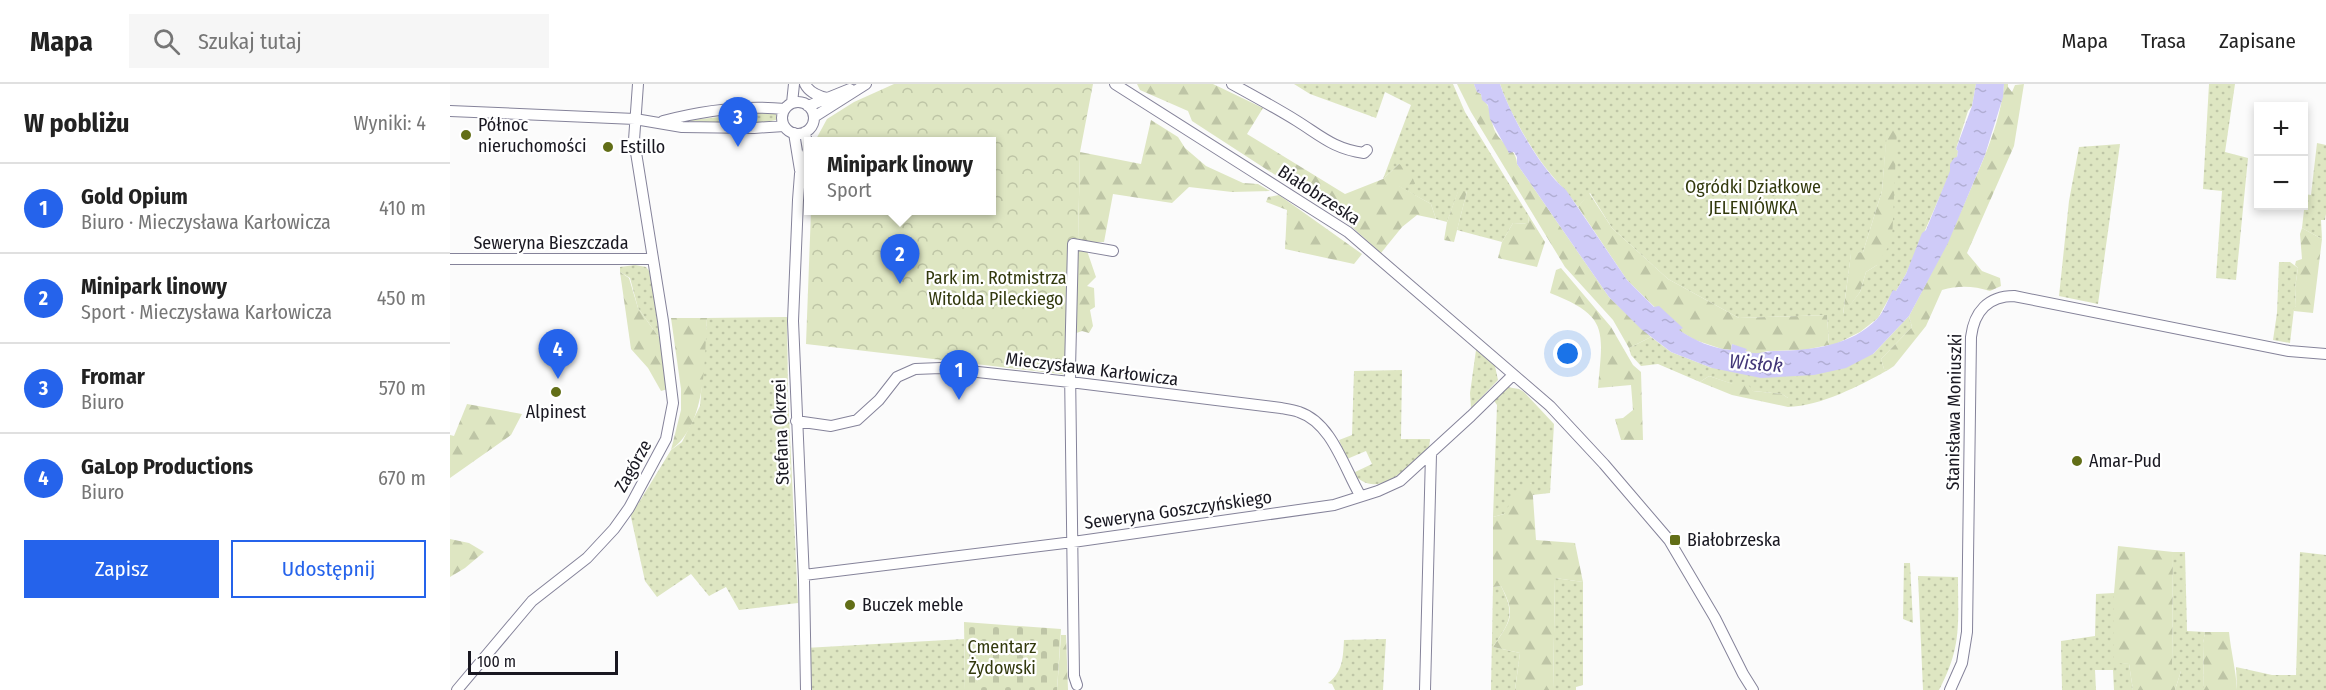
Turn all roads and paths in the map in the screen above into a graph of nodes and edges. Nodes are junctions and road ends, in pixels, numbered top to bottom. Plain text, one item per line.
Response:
1 (638, 84) edge
2 (794, 84) edge
3 (805, 84) edge
4 (866, 84) edge
5 (1115, 84) edge
6 (1232, 84) edge
7 (827, 98) junction
8 (806, 105) junction
9 (789, 106) junction
10 (450, 111) edge
11 (814, 117) junction
12 (635, 119) junction
13 (660, 122) junction
14 (784, 126) junction
15 (799, 133) junction
16 (804, 142) edge
17 (1368, 150) dead end
18 (804, 162) edge
19 (1113, 251) dead end
20 (450, 259) edge
21 (652, 259) junction
22 (2326, 354) edge
23 (1513, 375) junction
24 (1070, 382) junction
25 (796, 421) junction
26 (1431, 454) junction
27 (1360, 495) junction
28 (1073, 542) junction
29 (804, 576) junction
30 (1077, 685) dead end
31 (457, 690) edge
32 (806, 690) edge
33 (1425, 690) edge
34 (1753, 690) edge
35 (1950, 690) edge

1 - 12 street, Zagórze
2 - 9 street
3 - 7 street
3 - 8 street
4 - 7 street
4 - 11 street
5 - 23 street, Białobrzeska
6 - 17 street
7 - 8 street
8 - 9 street
8 - 11 street
9 - 13 street
9 - 14 street
10 - 12 street
11 - 15 street
12 - 13 street
12 - 21 street, Zagórze
13 - 14 street
14 - 15 street
15 - 16 street, Stefana Okrzei
18 - 25 street, Stefana Okrzei
19 - 24 street
20 - 21 street, Seweryna Bieszczada
21 - 31 street, Zagórze
22 - 35 street, Stanisława Moniuszki
23 - 26 street, Seweryna Goszczyńskiego
23 - 34 street, Białobrzeska
24 - 25 street, Mieczysława Karłowicza
24 - 27 street, Mieczysława Karłowicza
24 - 28 street
25 - 29 street, Stefana Okrzei
26 - 27 street, Seweryna Goszczyńskiego
26 - 33 street
27 - 28 street, Seweryna Goszczyńskiego
28 - 29 street, Seweryna Goszczyńskiego
28 - 30 street
29 - 32 street, Stefana Okrzei

